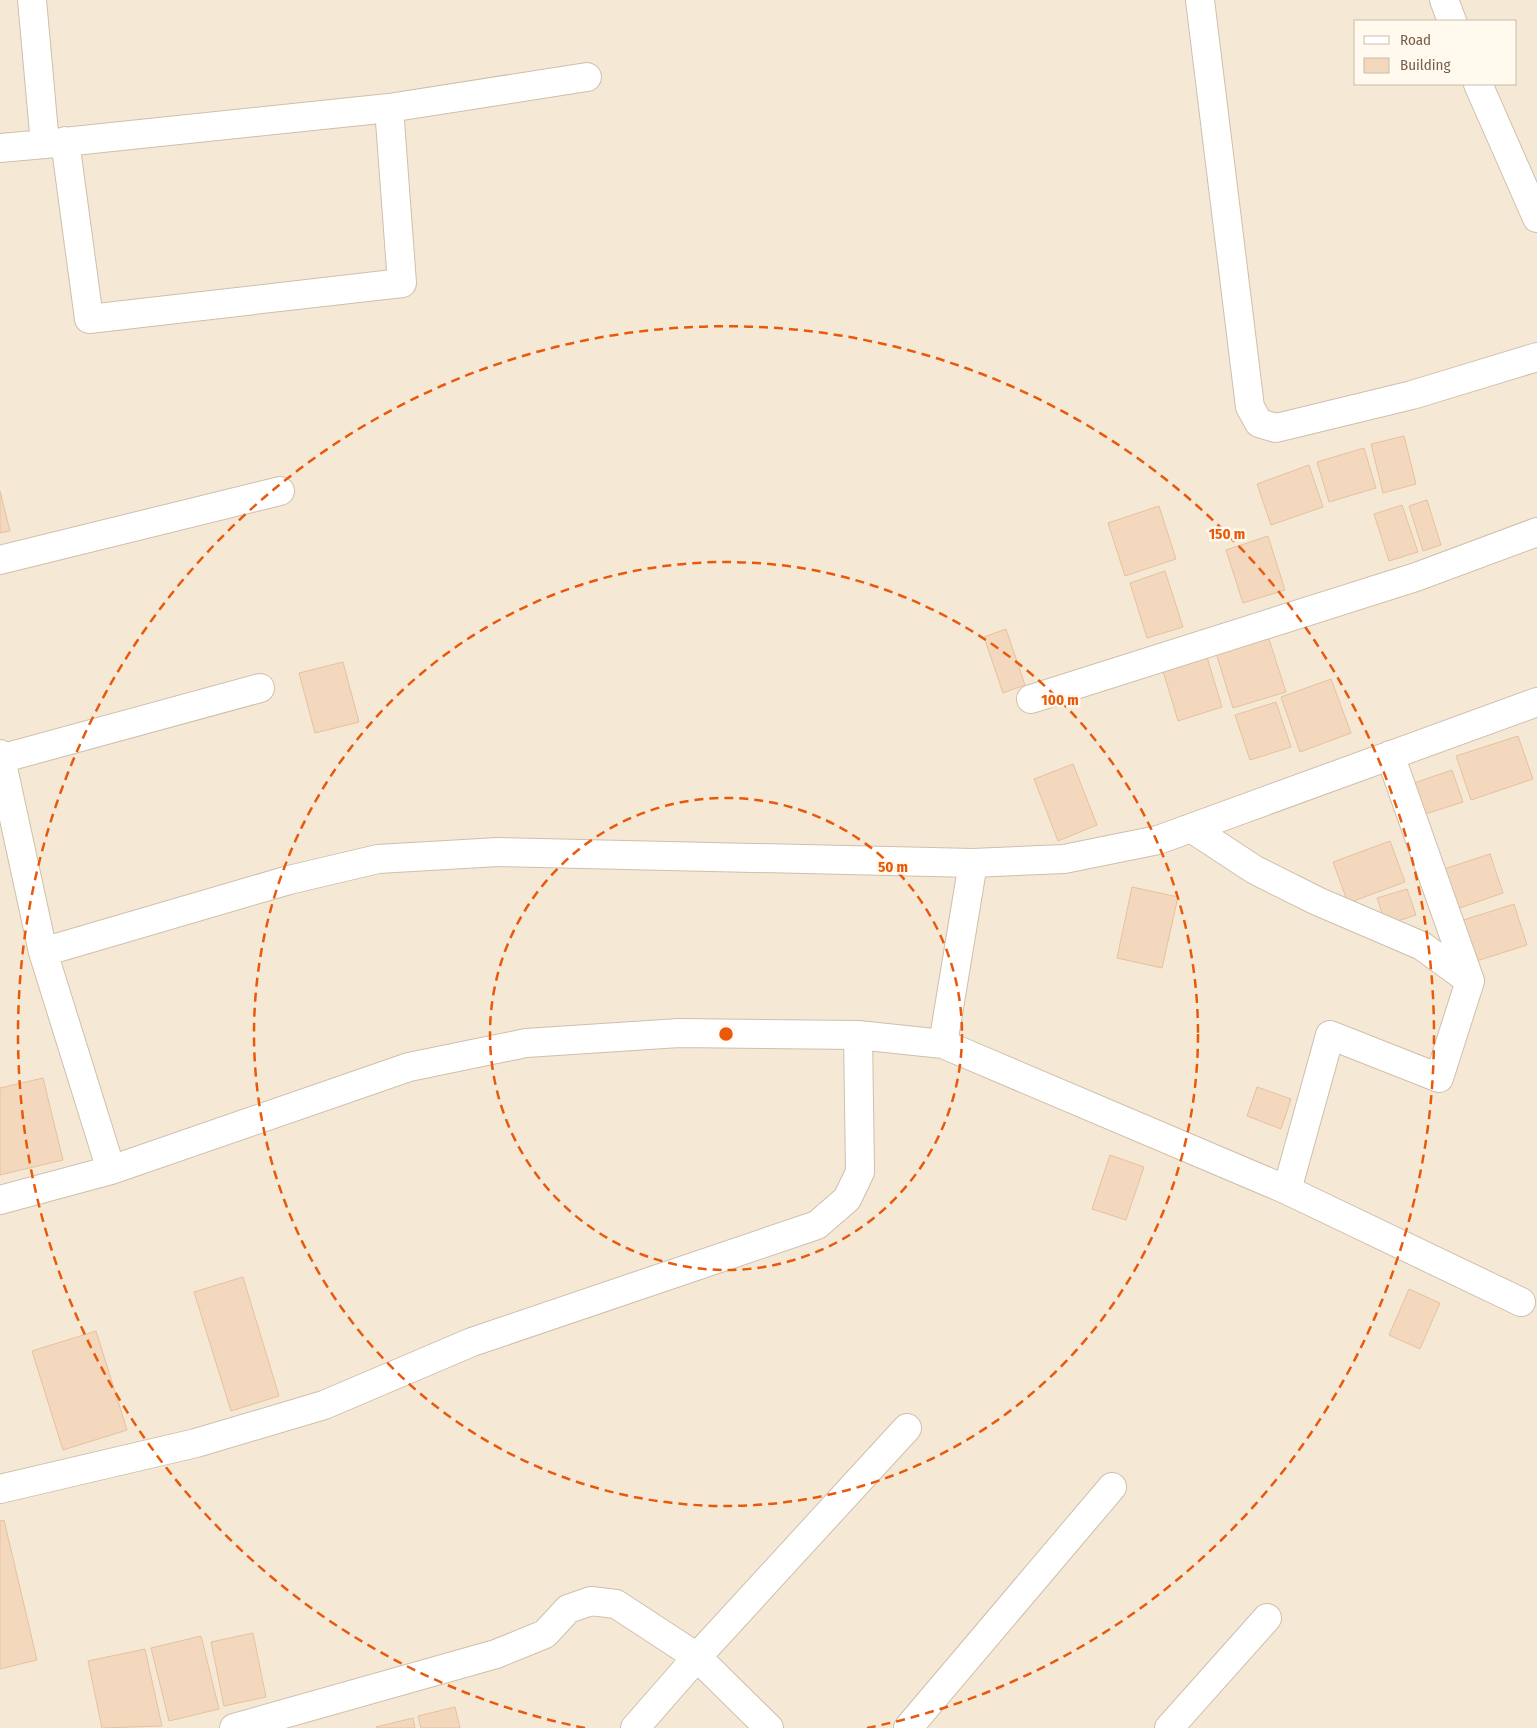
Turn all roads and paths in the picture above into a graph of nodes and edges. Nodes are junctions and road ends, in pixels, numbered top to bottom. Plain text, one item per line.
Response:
1 (32, 0) edge
2 (1200, 0) edge
3 (1444, 0) edge
4 (1452, 20) edge
5 (587, 77) dead end
6 (1478, 85) edge
7 (389, 108) junction
8 (55, 143) junction
9 (0, 148) edge
10 (1537, 218) edge
11 (1537, 357) edge
12 (280, 491) dead end
13 (1537, 532) edge
14 (0, 560) edge
15 (260, 688) dead end
16 (1030, 699) dead end
17 (1537, 702) edge
18 (1390, 755) junction
19 (0, 757) edge
20 (1190, 828) junction
21 (973, 863) junction
22 (43, 952) junction
23 (1470, 981) junction
24 (858, 1035) junction
25 (943, 1044) junction
26 (111, 1170) junction
27 (1286, 1190) junction
28 (0, 1200) edge
29 (1521, 1302) dead end
30 (907, 1428) dead end
31 (1112, 1487) dead end
32 (0, 1489) edge
33 (1267, 1618) dead end
34 (697, 1657) junction
35 (234, 1728) edge
36 (635, 1728) edge
37 (769, 1728) edge
38 (908, 1728) edge
39 (1168, 1728) edge

1 - 8 street
2 - 11 street
3 - 4 street
5 - 7 street
6 - 10 street
7 - 8 street
7 - 8 street
8 - 9 street
12 - 14 street
13 - 16 street
15 - 19 street
17 - 18 street
18 - 20 street
18 - 23 street
19 - 22 street
20 - 21 street
20 - 23 street
21 - 22 street
21 - 25 street
22 - 26 street
23 - 27 street
24 - 25 street
24 - 26 street
24 - 32 street
25 - 27 street
26 - 28 street
27 - 29 street
30 - 34 street
31 - 38 street
33 - 39 street
34 - 35 street
34 - 36 street
34 - 37 street

